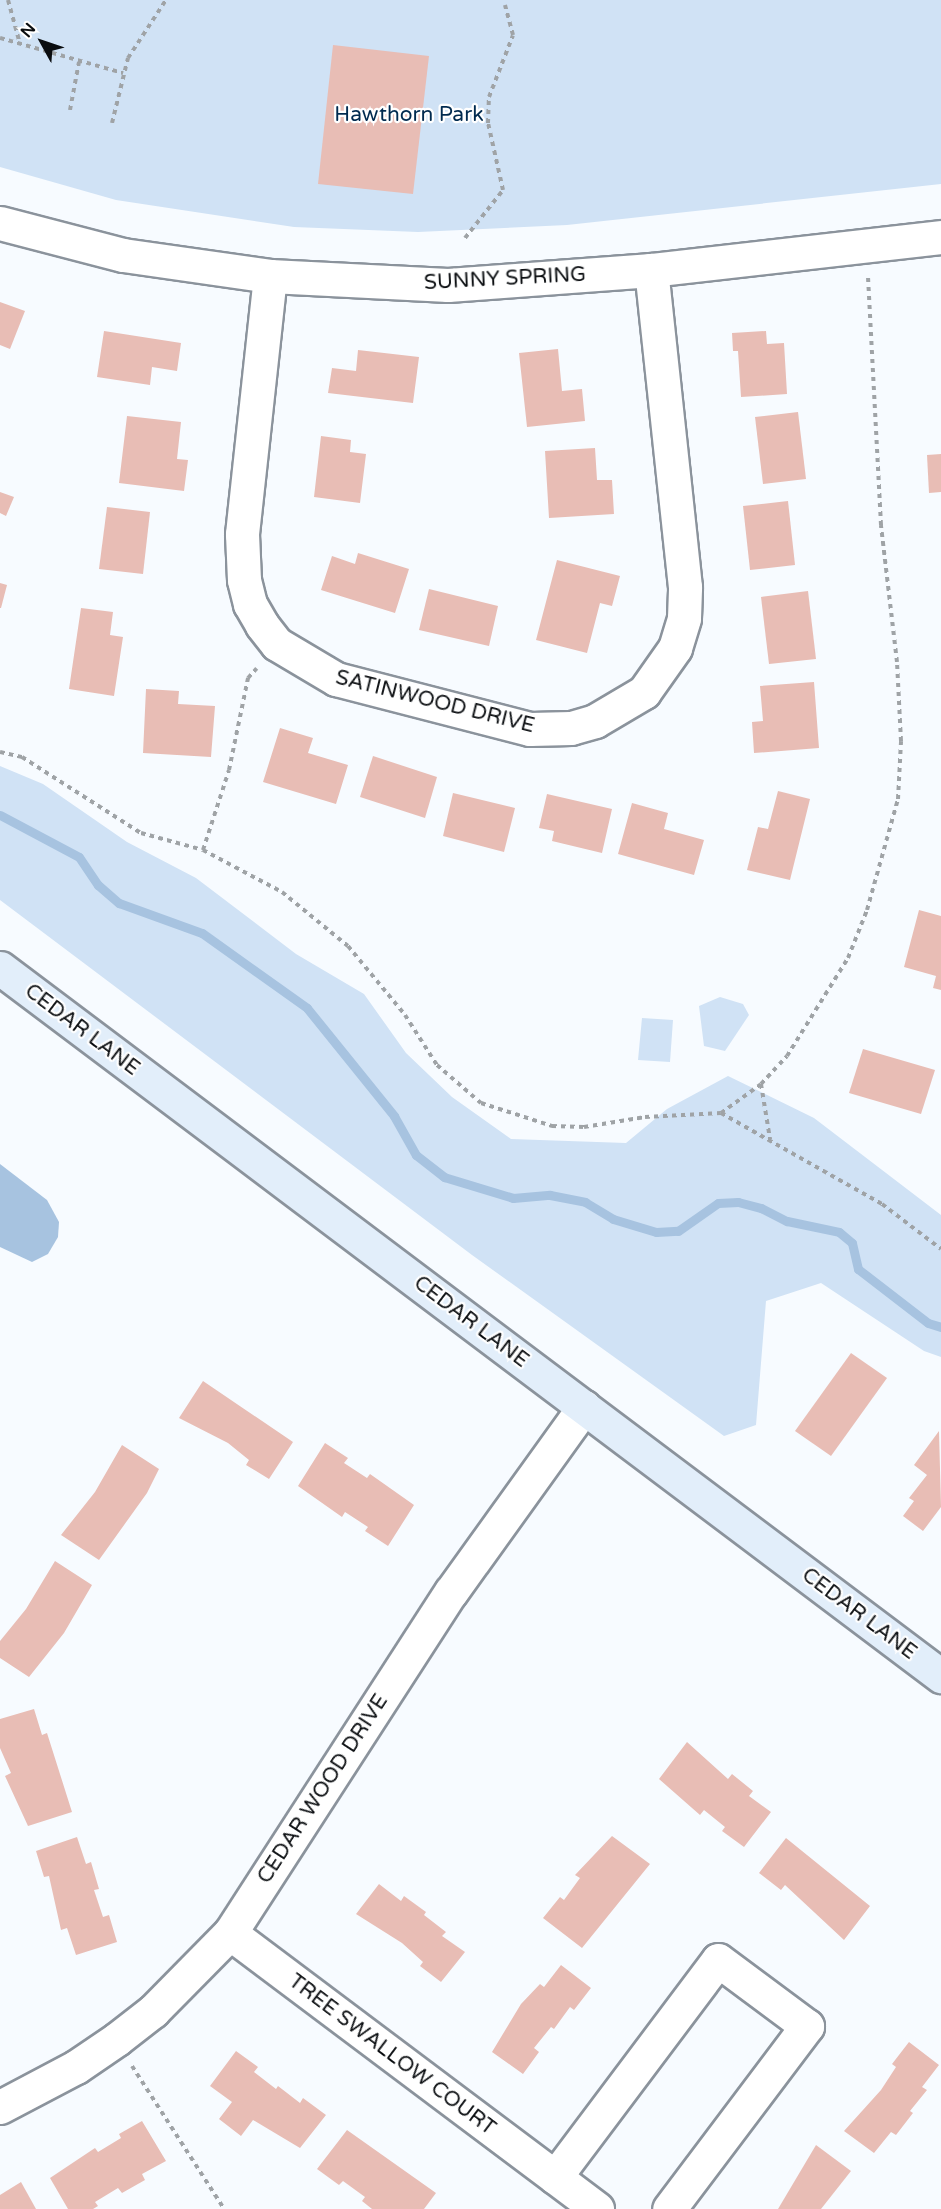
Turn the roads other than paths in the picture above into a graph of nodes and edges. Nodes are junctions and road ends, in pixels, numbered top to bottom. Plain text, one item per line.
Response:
1 (0, 223) edge
2 (941, 237) edge
3 (651, 270) junction
4 (270, 276) junction
5 (0, 968) edge
6 (584, 1407) junction
7 (941, 1676) edge
8 (230, 1933) junction
9 (0, 2107) edge
10 (555, 2177) junction
11 (597, 2209) edge
12 (669, 2209) edge

1 - 4 street, SUNNY SPRING
2 - 3 street, SUNNY SPRING
3 - 4 street, SUNNY SPRING
3 - 4 street, SATINWOOD DRIVE
5 - 6 main road, CEDAR LANE
6 - 7 main road, CEDAR LANE
6 - 8 street, CEDAR WOOD DRIVE
8 - 9 street, CEDAR WOOD DRIVE
8 - 10 street, TREE SWALLOW COURT
10 - 11 street, TREE SWALLOW COURT
10 - 12 street

